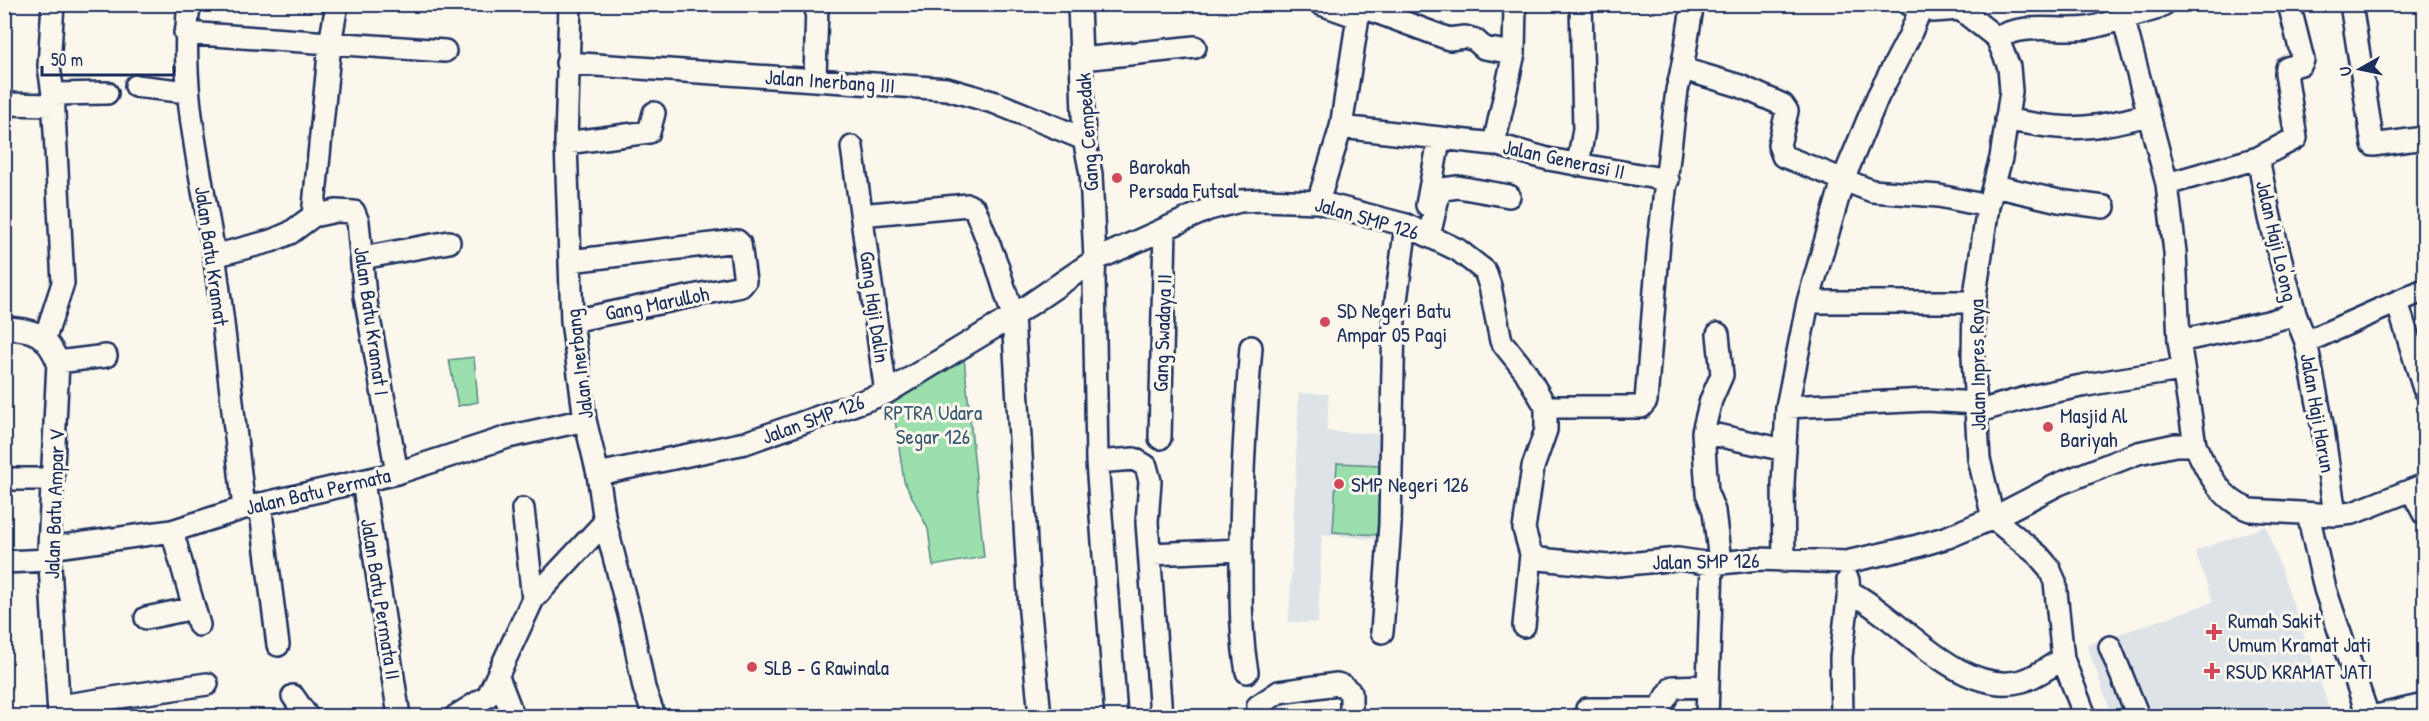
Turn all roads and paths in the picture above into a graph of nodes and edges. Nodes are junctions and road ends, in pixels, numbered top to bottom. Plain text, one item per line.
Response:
1 (53, 4) edge
2 (189, 4) edge
3 (337, 4) edge
4 (570, 4) edge
5 (817, 4) edge
6 (1079, 4) edge
7 (1321, 4) edge
8 (1515, 4) edge
9 (1581, 4) edge
10 (1694, 4) edge
11 (2164, 4) edge
12 (2289, 4) edge
13 (2351, 4) edge
14 (1915, 6) edge
15 (1959, 7) edge
16 (1359, 9) edge
17 (2122, 17) junction
18 (185, 33) junction
19 (1997, 38) junction
20 (330, 44) junction
21 (1195, 47) dead end
22 (445, 51) dead end
23 (1514, 53) junction
24 (1082, 59) junction
25 (567, 63) junction
26 (1683, 69) junction
27 (814, 80) junction
28 (136, 87) dead end
29 (189, 92) junction
30 (107, 93) dead end
31 (54, 99) junction
32 (4, 104) edge
33 (654, 113) dead end
34 (2148, 115) junction
35 (2006, 120) junction
36 (1341, 127) junction
37 (2424, 138) edge
38 (1084, 139) junction
39 (566, 143) junction
40 (1494, 144) junction
41 (1438, 146) dead end
42 (852, 147) dead end
43 (2258, 158) junction
44 (1578, 165) junction
45 (1668, 180) junction
46 (1843, 180) junction
47 (2167, 184) junction
48 (1995, 186) junction
49 (1509, 196) dead end
50 (1318, 202) junction
51 (1988, 206) junction
52 (2104, 207) dead end
53 (313, 216) junction
54 (864, 222) junction
55 (1165, 229) junction
56 (1419, 231) junction
57 (448, 242) dead end
58 (214, 256) junction
59 (362, 258) junction
60 (1095, 260) junction
61 (570, 261) junction
62 (2424, 290) edge
63 (1808, 302) junction
64 (2397, 302) junction
65 (1974, 303) junction
66 (2295, 314) junction
67 (1013, 316) junction
68 (572, 321) junction
69 (4, 328) edge
70 (1718, 334) dead end
71 (45, 338) junction
72 (2179, 341) junction
73 (2306, 342) junction
74 (1251, 347) dead end
75 (106, 356) dead end
76 (58, 362) junction
77 (2182, 370) junction
78 (2424, 389) edge
79 (886, 393) junction
80 (1546, 407) junction
81 (1787, 407) junction
82 (1977, 407) junction
83 (585, 420) junction
84 (1702, 432) junction
85 (1160, 438) dead end
86 (2195, 445) junction
87 (1785, 450) junction
88 (1097, 462) junction
89 (397, 473) junction
90 (598, 474) junction
91 (4, 479) edge
92 (53, 479) junction
93 (363, 481) junction
94 (2418, 488) edge
95 (252, 506) junction
96 (523, 510) dead end
97 (2307, 514) junction
98 (2424, 514) edge
99 (2335, 515) junction
100 (1993, 518) junction
101 (605, 522) junction
102 (172, 531) junction
103 (1241, 550) junction
104 (50, 554) junction
105 (1151, 554) junction
106 (1531, 554) junction
107 (1784, 561) junction
108 (4, 562) edge
109 (1846, 562) junction
110 (1716, 563) junction
111 (1848, 591) junction
112 (533, 599) junction
113 (146, 618) dead end
114 (1524, 626) dead end
115 (1382, 632) dead end
116 (278, 645) dead end
117 (2110, 647) dead end
118 (2063, 659) junction
119 (1247, 672) dead end
120 (498, 677) junction
121 (207, 684) dead end
122 (1708, 686) junction
123 (293, 696) dead end
124 (2424, 705) edge
125 (1587, 709) dead end
126 (59, 711) edge
127 (307, 717) edge
128 (399, 717) edge
129 (456, 717) edge
130 (513, 717) edge
131 (654, 717) edge
132 (1040, 717) edge
133 (1116, 717) edge
134 (1161, 717) edge
135 (1257, 717) edge
136 (1351, 717) edge
137 (1707, 717) edge
138 (1842, 717) edge
139 (2085, 717) edge
140 (2138, 717) edge
141 (2368, 717) edge
142 (2376, 717) edge

1 - 31 street
2 - 18 street, Jalan Batu Kramat
3 - 20 street
4 - 25 street, Jalan Inerbang
5 - 27 street
6 - 24 street, Gang Cempedak
7 - 16 street
8 - 23 street, Jalan Generasi II
9 - 44 street
10 - 26 street
11 - 17 street
12 - 43 street, Jalan Haji Lo'ong
13 - 37 street
14 - 15 street
14 - 46 street
15 - 19 street, Jalan Inpres Raya
16 - 23 street
16 - 36 street
17 - 19 street
17 - 34 street
18 - 20 street
18 - 29 street, Jalan Batu Kramat
19 - 35 street, Jalan Inpres Raya
20 - 22 street
20 - 53 street
21 - 24 street
23 - 40 street, Jalan Generasi II
24 - 38 street, Gang Cempedak
25 - 27 street, Jalan Inerbang III
25 - 39 street, Jalan Inerbang
26 - 45 street
26 - 46 street
27 - 38 street, Jalan Inerbang III
28 - 29 street
29 - 58 street, Jalan Batu Kramat
30 - 31 street
31 - 32 street
31 - 71 street
33 - 39 street
34 - 35 street
34 - 47 street
35 - 48 street, Jalan Inpres Raya
36 - 40 street
36 - 50 street
38 - 60 street, Gang Cempedak
39 - 61 street, Jalan Inerbang
40 - 44 street, Jalan Generasi II
41 - 56 street
42 - 54 street, Gang Haji Dalin
43 - 47 street, Jalan Haji Lo'ong
43 - 66 street, Jalan Haji Lo'ong
44 - 45 street, Jalan Generasi II
45 - 80 street
46 - 51 street
46 - 63 street
47 - 72 street
48 - 51 street, Jalan Inpres Raya
48 - 52 street
49 - 56 street
50 - 55 street, Jalan SMP 126
50 - 56 street, Jalan SMP 126
51 - 65 street, Jalan Inpres Raya
53 - 58 street, Jalan Batu Kramat I
53 - 59 street, Jalan Batu Kramat I
54 - 67 street
54 - 79 street, Gang Haji Dalin
55 - 60 street, Jalan SMP 126
55 - 85 street, Gang Swadaya II
56 - 80 street, Jalan SMP 126
56 - 115 street
57 - 59 street
58 - 95 street, Jalan Batu Kramat
59 - 89 street, Jalan Batu Kramat I
60 - 67 street, Jalan SMP 126
60 - 88 street, Gang Cempedak
61 - 68 street, Jalan Inerbang
61 - 68 street, Gang Marulloh
62 - 64 street
63 - 65 street
63 - 81 street
64 - 73 street
64 - 78 street
65 - 82 street, Jalan Inpres Raya
66 - 72 street, Jalan Haji Lo'ong
66 - 73 street, Jalan Haji Harun
67 - 79 street, Jalan SMP 126
67 - 132 street
68 - 83 street, Jalan Inerbang
69 - 71 street
70 - 84 street
71 - 76 street
72 - 77 street
73 - 99 street, Jalan Haji Harun
74 - 103 street
75 - 76 street
76 - 92 street, Jalan Batu Ampar V
77 - 82 street
77 - 86 street
79 - 90 street, Jalan SMP 126
80 - 106 street
81 - 82 street
81 - 87 street
82 - 100 street, Jalan Inpres Raya
83 - 89 street, Jalan Batu Permata
83 - 90 street, Jalan Inerbang
84 - 87 street
84 - 110 street
86 - 97 street
86 - 100 street, Jalan SMP 126
87 - 107 street
88 - 105 street
88 - 133 street, Gang Cempedak
89 - 93 street, Jalan Batu Permata
90 - 101 street, Jalan Inerbang
91 - 92 street
92 - 104 street, Jalan Batu Ampar V
93 - 95 street, Jalan Batu Permata
93 - 128 street, Jalan Batu Permata II
94 - 98 street
94 - 99 street
95 - 102 street, Jalan Batu Permata
95 - 116 street, Jalan Batu Kramat
96 - 112 street
97 - 99 street
97 - 141 street
100 - 109 street, Jalan SMP 126
100 - 118 street
101 - 112 street
101 - 131 street, Jalan Inerbang
102 - 104 street, Jalan Batu Permata
102 - 113 street
103 - 105 street
103 - 119 street
104 - 108 street, Jalan Batu Permata
104 - 126 street, Jalan Batu Ampar V
105 - 134 street
106 - 110 street, Jalan SMP 126
106 - 114 street
107 - 109 street, Jalan SMP 126
107 - 110 street, Jalan SMP 126
109 - 111 street
110 - 122 street
111 - 118 street
111 - 138 street
112 - 120 street
117 - 140 street
118 - 139 street
120 - 129 street
120 - 130 street
121 - 126 street
122 - 125 street
122 - 137 street
123 - 127 street
124 - 142 street
135 - 136 street

